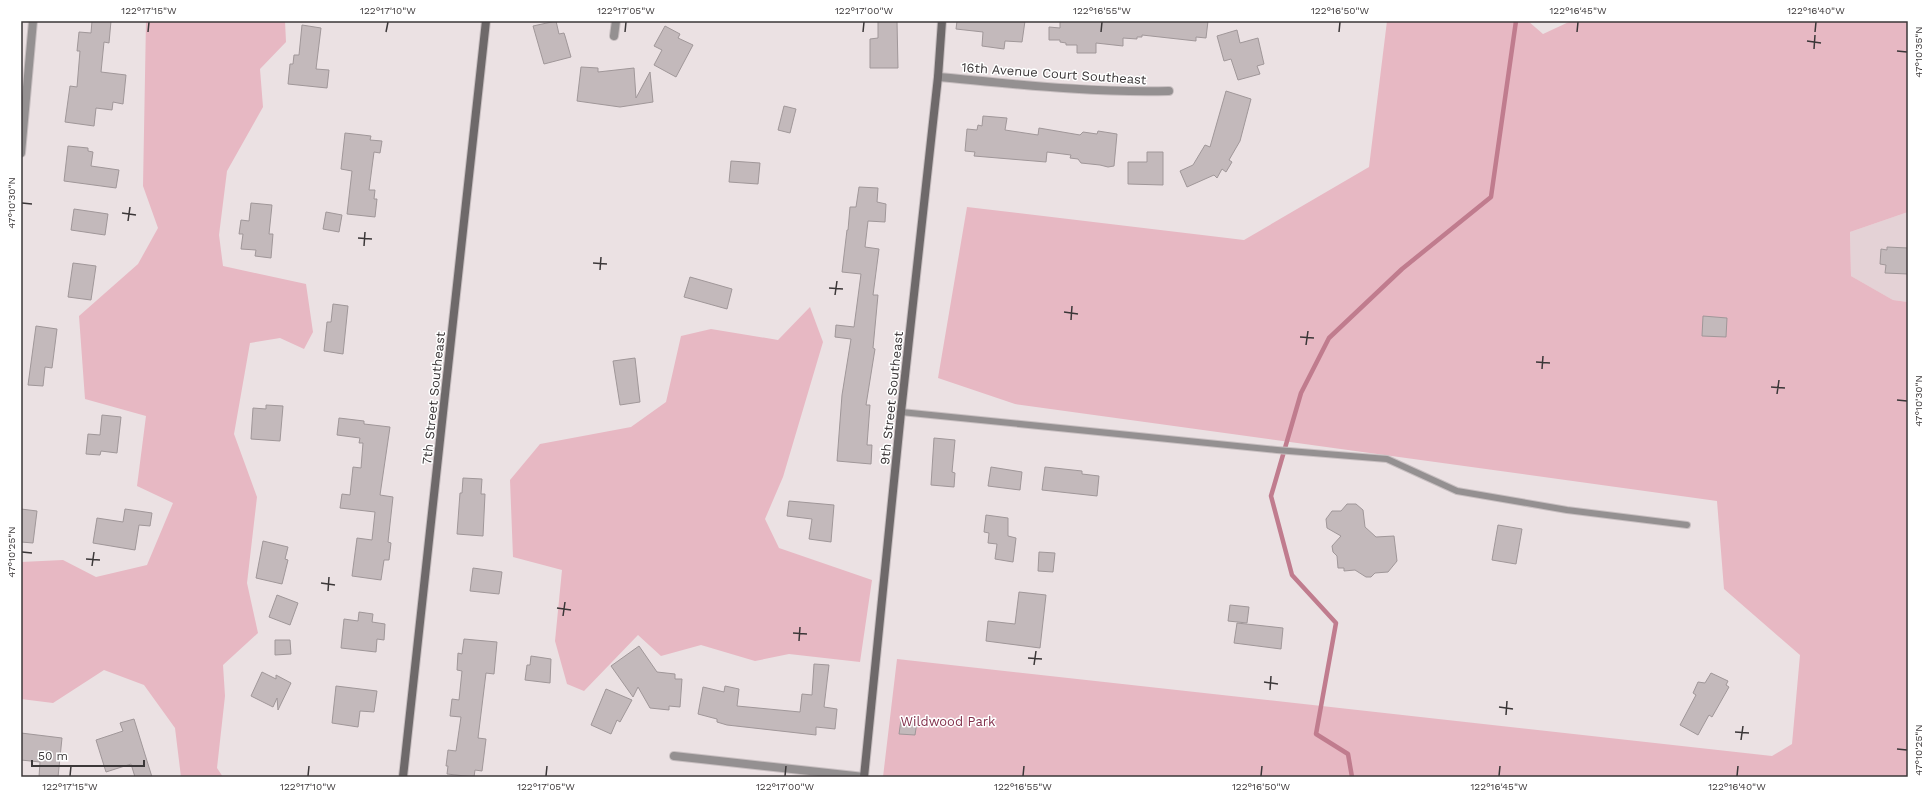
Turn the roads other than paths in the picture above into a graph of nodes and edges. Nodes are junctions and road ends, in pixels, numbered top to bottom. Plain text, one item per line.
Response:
1 (33, 21) edge
2 (486, 21) edge
3 (616, 21) edge
4 (942, 21) edge
5 (614, 36) dead end
6 (938, 77) junction
7 (24, 82) edge
8 (1169, 91) dead end
9 (21, 153) edge
10 (901, 412) junction
11 (1687, 525) dead end
12 (674, 756) dead end
13 (403, 777) edge
14 (864, 777) edge

1 - 7 street
2 - 13 street, 7th Street Southeast
3 - 5 street
4 - 6 street, 9th Street Southeast
6 - 8 street, 16th Avenue Court Southeast
6 - 10 street, 9th Street Southeast
7 - 9 street
10 - 11 lane
10 - 14 street, 9th Street Southeast
12 - 14 street

